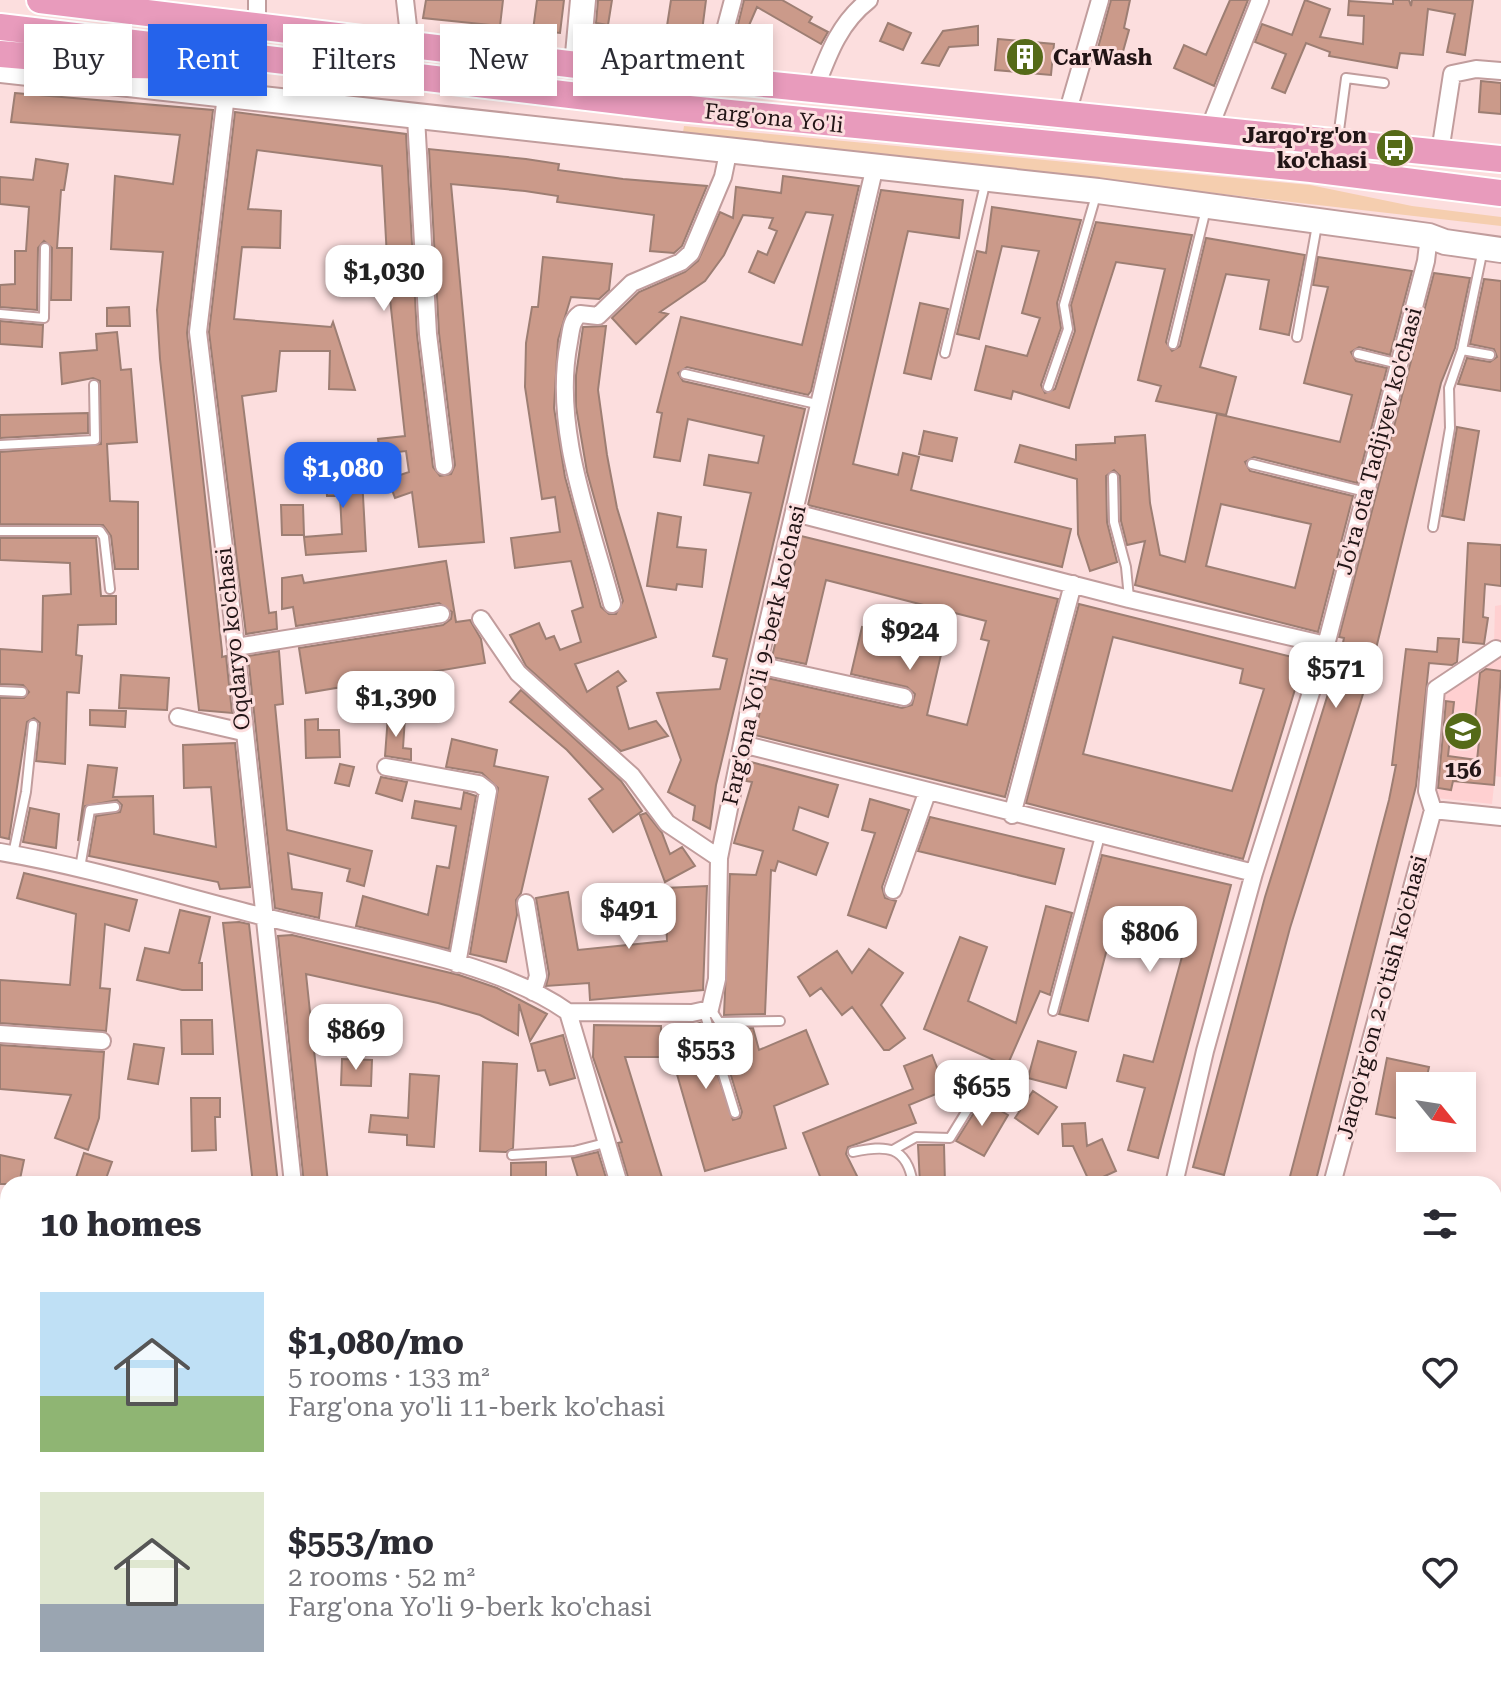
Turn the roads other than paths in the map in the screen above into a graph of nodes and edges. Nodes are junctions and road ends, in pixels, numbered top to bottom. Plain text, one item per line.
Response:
1 (40, 0) edge
2 (405, 0) edge
3 (583, 0) edge
4 (733, 0) edge
5 (869, 0) edge
6 (1100, 0) edge
7 (1260, 0) edge
8 (257, 12) edge
9 (314, 24) edge
10 (408, 24) edge
11 (581, 24) edge
12 (727, 24) edge
13 (0, 27) edge
14 (424, 46) edge
15 (0, 54) edge
16 (283, 63) edge
17 (573, 64) edge
18 (283, 67) edge
19 (0, 70) edge
20 (1501, 71) edge
21 (424, 80) edge
22 (1384, 83) dead end
23 (773, 85) edge
24 (148, 86) edge
25 (815, 89) junction
26 (226, 96) edge
27 (235, 96) edge
28 (1067, 114) junction
29 (416, 117) junction
30 (1209, 129) junction
31 (1338, 141) junction
32 (1440, 152) junction
33 (728, 153) junction
34 (1501, 159) edge
35 (875, 166) junction
36 (1311, 169) junction
37 (987, 180) junction
38 (1098, 191) junction
39 (1501, 193) edge
40 (1207, 205) junction
41 (1501, 212) edge
42 (1318, 220) junction
43 (1429, 236) junction
44 (1495, 244) edge
45 (45, 248) dead end
46 (0, 314) edge
47 (1297, 337) dead end
48 (1173, 344) dead end
49 (1462, 350) junction
50 (945, 353) dead end
51 (1358, 354) dead end
52 (1490, 355) dead end
53 (1399, 364) junction
54 (685, 374) dead end
55 (94, 385) dead end
56 (1048, 387) dead end
57 (822, 405) junction
58 (0, 445) edge
59 (1252, 464) dead end
60 (444, 466) dead end
61 (1113, 477) dead end
62 (1366, 492) junction
63 (795, 513) junction
64 (1433, 527) dead end
65 (0, 531) edge
66 (1073, 584) junction
67 (110, 589) dead end
68 (1129, 599) junction
69 (612, 604) dead end
70 (441, 614) dead end
71 (481, 619) dead end
72 (1326, 645) junction
73 (236, 647) junction
74 (1496, 649) dead end
75 (758, 665) junction
76 (0, 691) edge
77 (22, 692) dead end
78 (904, 697) dead end
79 (178, 717) dead end
80 (33, 725) dead end
81 (243, 732) junction
82 (742, 744) junction
83 (386, 767) dead end
84 (927, 793) junction
85 (115, 807) dead end
86 (1433, 810) junction
87 (1012, 815) junction
88 (1501, 817) edge
89 (1100, 836) junction
90 (6, 853) edge
91 (719, 858) junction
92 (80, 868) junction
93 (1254, 873) junction
94 (893, 890) dead end
95 (526, 903) dead end
96 (263, 916) junction
97 (457, 964) junction
98 (533, 992) junction
99 (707, 1010) junction
100 (1053, 1011) dead end
101 (568, 1012) junction
102 (780, 1021) dead end
103 (0, 1034) edge
104 (102, 1041) dead end
105 (987, 1078) dead end
106 (735, 1113) dead end
107 (605, 1143) junction
108 (893, 1150) junction
109 (853, 1152) dead end
110 (512, 1155) dead end
111 (292, 1176) edge
112 (616, 1176) edge
113 (911, 1176) edge
114 (1176, 1176) edge
115 (1334, 1176) edge

1 - 8 main road, Farg'ona Yo'li
2 - 10 street
3 - 11 street
4 - 12 street
5 - 25 street
6 - 28 street
7 - 30 street
8 - 9 main road, Farg'ona Yo'li
13 - 16 main road, Farg'ona Yo'li
14 - 17 main road, Farg'ona Yo'li
15 - 18 main road
19 - 24 street, Farg'ona Yo'li
20 - 32 street
21 - 36 main road, Farg'ona Yo'li
22 - 31 lane
23 - 25 main road, Farg'ona Yo'li
25 - 28 main road, Farg'ona Yo'li
26 - 73 street, Oqdaryo ko'chasi
27 - 29 street, Farg'ona Yo'li
28 - 30 main road, Farg'ona Yo'li
29 - 33 street, Farg'ona Yo'li
29 - 60 street
30 - 31 main road, Farg'ona Yo'li
31 - 32 main road, Farg'ona Yo'li
32 - 34 main road, Farg'ona Yo'li
33 - 35 street, Farg'ona Yo'li
33 - 69 street
35 - 37 street, Farg'ona Yo'li
35 - 57 street, Farg'ona Yo'li 9-berk ko'chasi
36 - 39 main road, Farg'ona Yo'li
36 - 41 main road
37 - 38 street, Farg'ona Yo'li
37 - 50 lane
38 - 40 street, Farg'ona Yo'li
38 - 56 lane
40 - 42 street, Farg'ona Yo'li
40 - 48 lane
42 - 43 street, Farg'ona Yo'li
42 - 47 lane
43 - 44 street, Farg'ona Yo'li
43 - 53 street, Jo'ra ota Tadjiyev ko'chasi
44 - 49 lane
45 - 46 lane
49 - 52 lane
49 - 64 lane
51 - 53 lane
53 - 62 street, Jo'ra ota Tadjiyev ko'chasi
54 - 57 lane
55 - 58 lane
57 - 63 street, Farg'ona Yo'li 9-berk ko'chasi
59 - 62 lane
61 - 68 lane
62 - 72 street, Jo'ra ota Tadjiyev ko'chasi
63 - 66 street
63 - 75 street, Farg'ona Yo'li 9-berk ko'chasi
65 - 67 lane
66 - 68 street
66 - 87 street
68 - 72 street
70 - 73 street
71 - 91 street
72 - 93 street, Jo'ra ota Tadjiyev ko'chasi
73 - 81 street, Oqdaryo ko'chasi
74 - 86 street, Jarqo'rg'on 2-o'tish ko'chasi
75 - 78 street
75 - 82 street, Farg'ona Yo'li 9-berk ko'chasi
76 - 77 lane
79 - 81 street
80 - 90 lane
81 - 96 street, Oqdaryo ko'chasi
82 - 84 street
82 - 91 street, Farg'ona Yo'li 9-berk ko'chasi
83 - 97 street
84 - 87 street
84 - 94 street
85 - 92 lane
86 - 88 street
86 - 115 street, Jarqo'rg'on 2-o'tish ko'chasi
87 - 89 street
89 - 93 street
89 - 100 lane
90 - 92 street
91 - 99 street, Farg'ona Yo'li 9-berk ko'chasi
92 - 96 street
93 - 114 street, Jo'ra ota Tadjiyev ko'chasi
95 - 98 street
96 - 97 street
96 - 111 street, Oqdaryo ko'chasi
97 - 98 street
98 - 101 street
99 - 101 street
99 - 102 lane
99 - 106 lane
101 - 107 street
103 - 104 street
105 - 108 lane
107 - 110 lane
107 - 112 street
108 - 109 lane
108 - 113 lane

